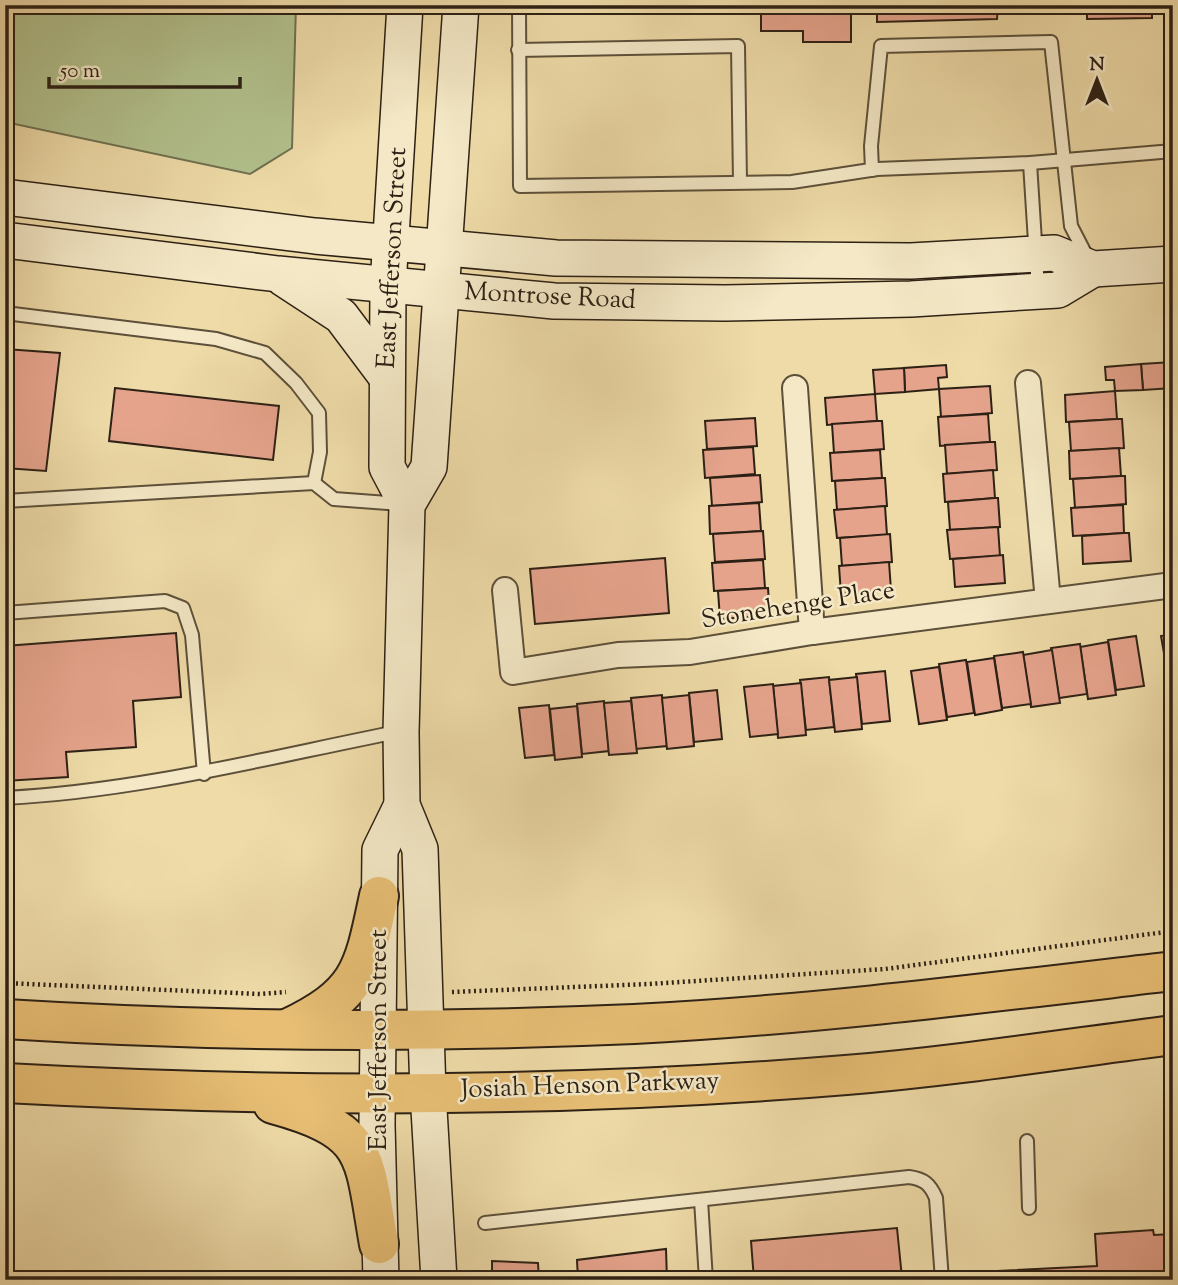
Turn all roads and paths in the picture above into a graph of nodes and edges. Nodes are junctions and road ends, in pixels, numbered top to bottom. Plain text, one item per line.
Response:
1 (405, 5) edge
2 (461, 5) edge
3 (519, 5) edge
4 (519, 50) junction
5 (1173, 150) edge
6 (1064, 161) junction
7 (1030, 163) junction
8 (872, 170) junction
9 (740, 182) junction
10 (5, 197) edge
11 (5, 240) edge
12 (391, 242) junction
13 (444, 248) junction
14 (1036, 254) junction
15 (1173, 264) edge
16 (1093, 269) junction
17 (278, 274) junction
18 (388, 286) junction
19 (1038, 291) junction
20 (439, 292) junction
21 (5, 313) edge
22 (386, 376) junction
23 (1028, 383) dead end
24 (795, 388) dead end
25 (314, 483) junction
26 (5, 501) edge
27 (407, 505) junction
28 (1173, 585) edge
29 (505, 590) dead end
30 (1048, 601) junction
31 (5, 613) edge
32 (812, 632) junction
33 (401, 732) junction
34 (204, 774) junction
35 (5, 798) edge
36 (402, 805) junction
37 (379, 896) junction
38 (1173, 931) edge
39 (1173, 971) edge
40 (5, 983) edge
41 (287, 992) dead end
42 (450, 993) dead end
43 (5, 1019) edge
44 (425, 1029) junction
45 (285, 1030) junction
46 (379, 1030) junction
47 (1173, 1035) edge
48 (5, 1083) edge
49 (228, 1091) junction
50 (428, 1091) junction
51 (377, 1092) junction
52 (1027, 1141) dead end
53 (701, 1200) junction
54 (1029, 1208) dead end
55 (485, 1223) dead end
56 (380, 1262) edge
57 (439, 1280) edge
58 (706, 1280) edge
59 (942, 1280) edge

1 - 12 street, East Jefferson Street
2 - 13 street, East Jefferson Street
3 - 4 lane
4 - 9 lane
4 - 9 lane
5 - 6 lane
6 - 7 lane
6 - 8 lane
6 - 16 lane
7 - 8 lane
7 - 14 lane
8 - 9 lane
10 - 12 street, Montrose Road
11 - 17 street, Montrose Road
12 - 13 street, Montrose Road
12 - 18 street, East Jefferson Street
13 - 14 street, Montrose Road
13 - 20 street, East Jefferson Street
14 - 16 street, Montrose Road
14 - 19 lane
15 - 16 street, Montrose Road
16 - 19 street, Montrose Road
17 - 18 street, Montrose Road
17 - 22 street
18 - 20 street, Montrose Road
18 - 22 street, East Jefferson Street
19 - 20 street, Montrose Road
20 - 27 street, East Jefferson Street
21 - 25 lane
22 - 27 street, East Jefferson Street
23 - 30 street
24 - 32 street
25 - 26 lane
25 - 27 lane
27 - 33 street, East Jefferson Street
28 - 30 street, Stonehenge Place
29 - 32 street, Stonehenge Place
30 - 32 street, Stonehenge Place
31 - 34 lane
33 - 34 lane
33 - 36 street, East Jefferson Street
34 - 35 lane
36 - 37 street, East Jefferson Street
36 - 44 street, East Jefferson Street
37 - 45 main road
37 - 46 street, East Jefferson Street
38 - 42 path
39 - 44 main road
40 - 41 path
43 - 45 main road
44 - 46 main road
44 - 50 street, East Jefferson Street
45 - 46 main road
46 - 51 street, East Jefferson Street
47 - 50 main road, Josiah Henson Parkway
48 - 49 main road, Josiah Henson Parkway
49 - 51 main road, Josiah Henson Parkway
49 - 56 main road
50 - 51 main road, Josiah Henson Parkway
50 - 57 street, East Jefferson Street
51 - 56 street, East Jefferson Street
52 - 54 lane
53 - 55 lane
53 - 58 lane
53 - 59 lane

